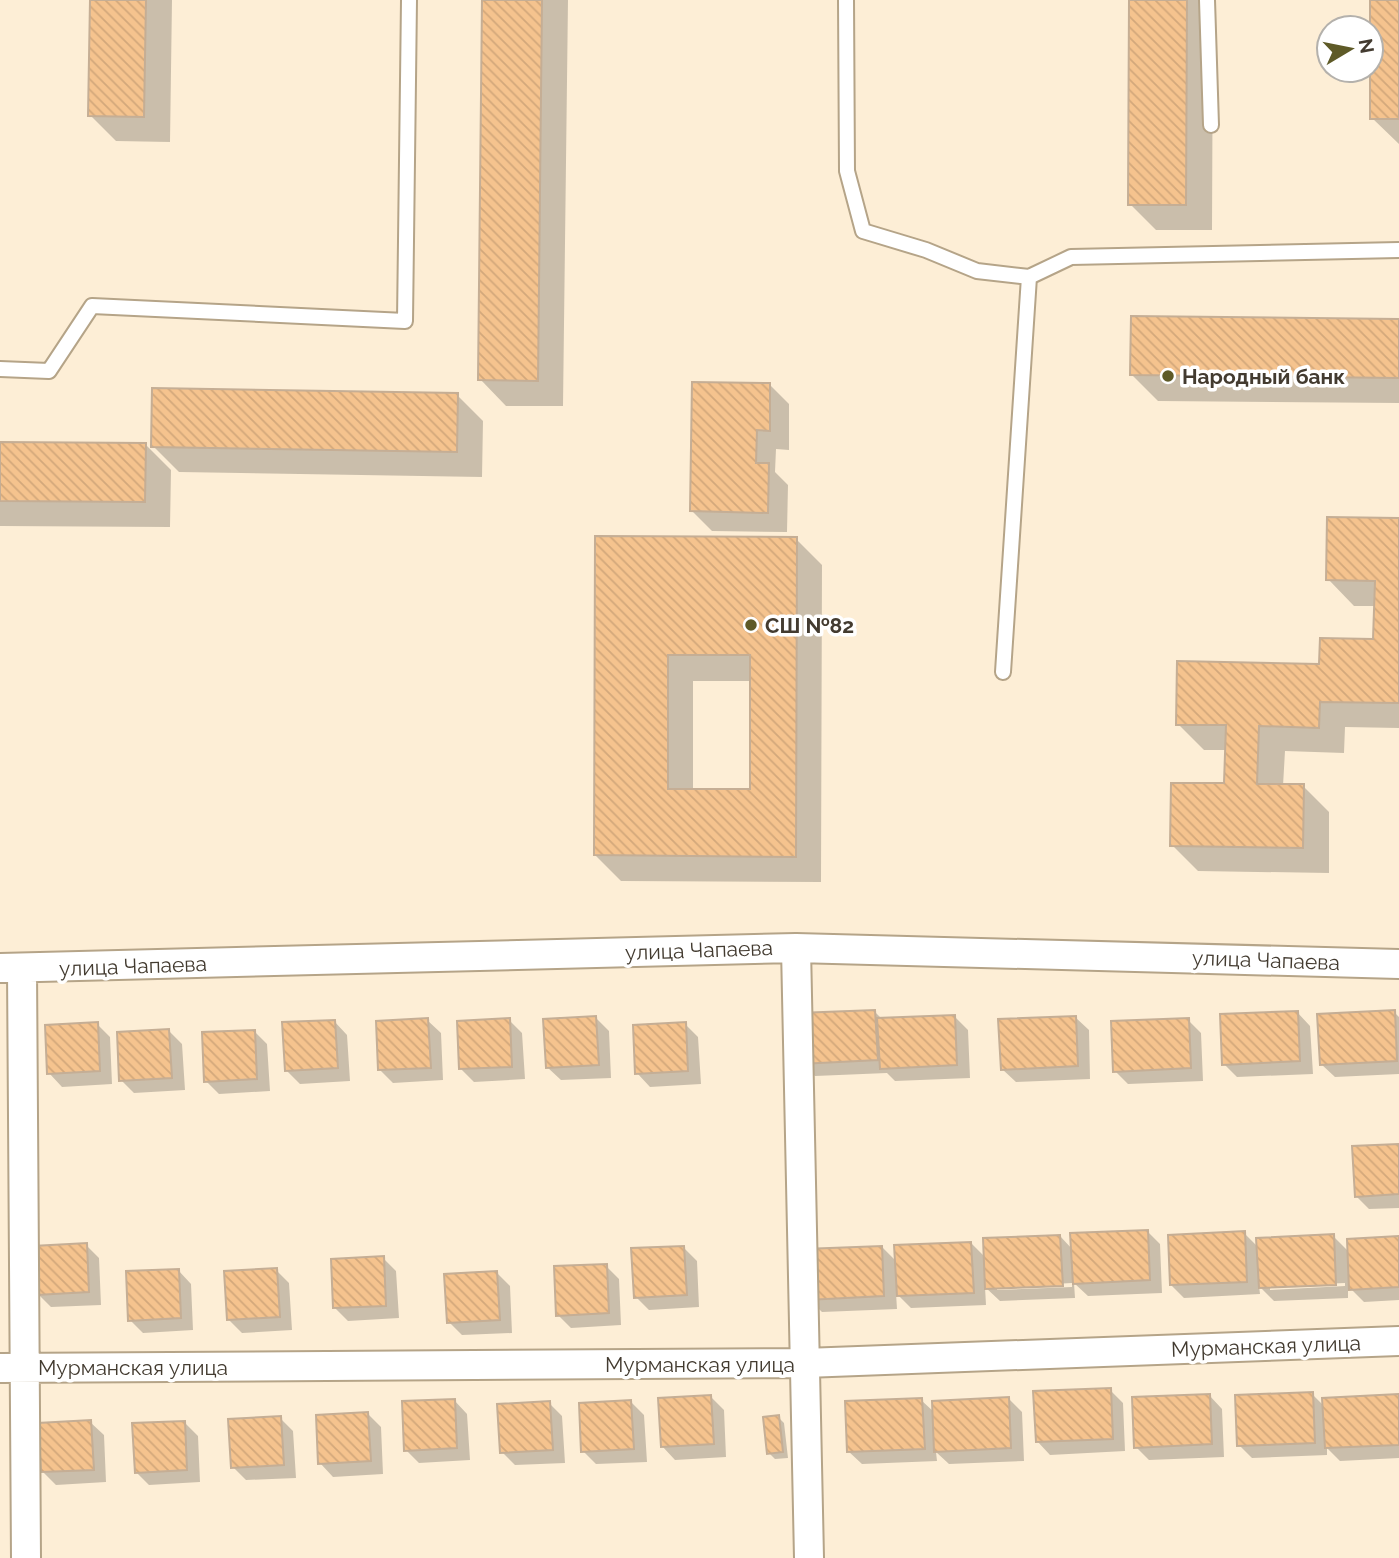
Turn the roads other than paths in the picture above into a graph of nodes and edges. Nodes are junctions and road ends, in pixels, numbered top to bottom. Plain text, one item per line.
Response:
1 (409, 0) edge
2 (846, 0) edge
3 (1207, 0) edge
4 (1211, 125) dead end
5 (1399, 250) edge
6 (1028, 276) junction
7 (0, 369) edge
8 (1003, 672) dead end
9 (796, 948) junction
10 (1399, 964) edge
11 (11, 968) edge
12 (1399, 1341) edge
13 (805, 1363) junction
14 (13, 1367) edge
15 (26, 1558) edge
16 (809, 1558) edge

1 - 7 lane
2 - 6 lane
3 - 4 lane
5 - 6 lane
6 - 8 lane
9 - 10 street, улица Чапаева
9 - 11 street, улица Чапаева
9 - 13 street
11 - 14 street
12 - 13 street, Мурманская улица
13 - 14 street, Мурманская улица
13 - 16 street
14 - 15 street

